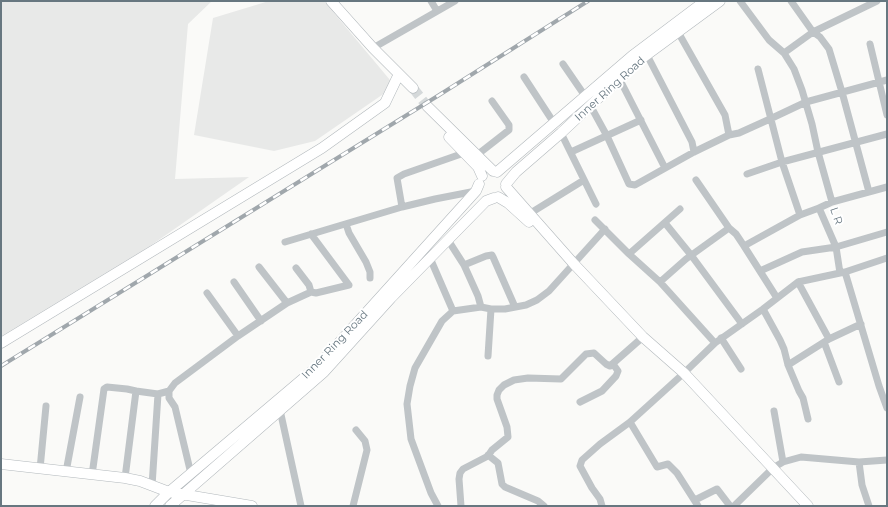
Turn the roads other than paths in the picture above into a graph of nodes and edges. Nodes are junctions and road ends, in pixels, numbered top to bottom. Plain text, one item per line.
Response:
1 (331, 1) edge
2 (431, 1) edge
3 (455, 1) edge
4 (705, 1) edge
5 (720, 1) edge
6 (740, 1) edge
7 (791, 1) edge
8 (877, 1) edge
9 (437, 11) junction
10 (345, 15) junction
11 (678, 32) junction
12 (813, 32) junction
13 (870, 44) dead end
14 (373, 48) junction
15 (784, 53) junction
16 (647, 55) junction
17 (563, 64) dead end
18 (758, 69) dead end
19 (524, 77) dead end
20 (397, 78) junction
21 (619, 78) junction
22 (887, 80) edge
23 (879, 82) junction
24 (842, 92) junction
25 (588, 100) junction
26 (492, 101) dead end
27 (806, 102) junction
28 (887, 115) edge
29 (770, 119) junction
30 (641, 120) junction
31 (554, 123) junction
32 (561, 133) junction
33 (887, 134) edge
34 (729, 135) junction
35 (607, 136) junction
36 (855, 142) junction
37 (464, 152) junction
38 (571, 152) junction
39 (694, 152) junction
40 (818, 152) junction
41 (477, 155) junction
42 (782, 162) junction
43 (665, 168) junction
44 (495, 171) junction
45 (747, 174) dead end
46 (584, 180) junction
47 (696, 180) dead end
48 (479, 184) junction
49 (506, 186) junction
50 (887, 187) edge
51 (869, 192) junction
52 (496, 197) junction
53 (832, 202) junction
54 (596, 204) dead end
55 (402, 207) junction
56 (819, 208) junction
57 (680, 209) dead end
58 (529, 214) junction
59 (800, 215) junction
60 (595, 220) dead end
61 (665, 223) junction
62 (346, 224) junction
63 (729, 228) junction
64 (604, 229) junction
65 (887, 232) edge
66 (311, 234) junction
67 (448, 240) junction
68 (285, 242) dead end
69 (744, 246) junction
70 (836, 247) junction
71 (629, 254) junction
72 (691, 255) junction
73 (430, 258) junction
74 (887, 258) edge
75 (572, 261) junction
76 (464, 265) junction
77 (259, 267) dead end
78 (296, 268) dead end
79 (760, 271) junction
80 (842, 273) junction
81 (370, 278) dead end
82 (234, 282) dead end
83 (660, 282) junction
84 (798, 282) junction
85 (311, 292) junction
86 (207, 293) dead end
87 (777, 298) junction
88 (287, 303) junction
89 (481, 307) junction
90 (515, 307) junction
91 (491, 309) junction
92 (763, 309) junction
93 (453, 310) junction
94 (261, 321) junction
95 (742, 324) junction
96 (861, 324) junction
97 (238, 336) junction
98 (643, 337) junction
99 (721, 338) junction
100 (826, 341) junction
101 (1, 343) edge
102 (715, 343) junction
103 (488, 356) dead end
104 (613, 364) junction
105 (788, 365) junction
106 (740, 369) dead end
107 (684, 373) junction
108 (840, 382) dead end
109 (136, 391) junction
110 (169, 391) junction
111 (158, 394) junction
112 (80, 396) dead end
113 (580, 402) dead end
114 (46, 406) dead end
115 (887, 408) edge
116 (280, 410) junction
117 (774, 411) dead end
118 (808, 419) dead end
119 (630, 422) junction
120 (356, 430) dead end
121 (488, 455) junction
122 (887, 460) edge
123 (782, 462) junction
124 (859, 462) junction
125 (1, 464) edge
126 (773, 468) junction
127 (40, 469) junction
128 (66, 472) junction
129 (191, 474) junction
130 (92, 475) junction
131 (125, 478) junction
132 (152, 486) junction
133 (169, 492) junction
134 (183, 495) junction
135 (696, 503) edge
136 (227, 504) edge
137 (155, 506) edge
138 (170, 506) edge
139 (252, 506) edge
140 (301, 506) edge
141 (353, 506) edge
142 (438, 506) edge
143 (462, 506) edge
144 (544, 506) edge
145 (602, 506) edge
146 (730, 506) edge
147 (734, 506) edge
148 (808, 506) edge
149 (869, 506) edge

1 - 10 street
2 - 9 street
3 - 9 street
4 - 25 street, Inner Ring Road
5 - 11 street, Inner Ring Road
6 - 15 street, L R
7 - 12 street
8 - 12 street
9 - 14 street
10 - 14 street
10 - 20 street
11 - 16 street, Inner Ring Road
11 - 34 street
12 - 15 street
12 - 24 street
13 - 23 street
14 - 20 street
15 - 27 street, L R
16 - 21 street, Inner Ring Road
16 - 39 street
17 - 25 street
18 - 29 street
19 - 31 street
20 - 101 street
21 - 25 street, Inner Ring Road
21 - 30 street
22 - 23 street
23 - 24 street
23 - 28 street
24 - 27 street
24 - 36 street
25 - 31 street, Inner Ring Road
25 - 32 street, Inner Ring Road
25 - 35 street
26 - 41 street
27 - 29 street
27 - 40 street, L R
29 - 34 street
29 - 42 street
30 - 35 street
30 - 43 street
31 - 44 street, Inner Ring Road
32 - 38 street
32 - 49 street, Inner Ring Road
33 - 36 street
34 - 39 street
35 - 38 street
35 - 43 street
36 - 40 street
36 - 51 street
37 - 41 street
37 - 48 street
37 - 55 street
38 - 46 street
39 - 43 street
40 - 42 street
40 - 53 street, L R
41 - 44 street
42 - 45 street
42 - 59 street
44 - 48 street
44 - 49 street
46 - 54 street
46 - 58 street
47 - 63 street
48 - 52 street
48 - 55 street
48 - 129 street, Inner Ring Road
49 - 52 street
49 - 58 street
50 - 51 street
51 - 53 street
52 - 67 street, Inner Ring Road
52 - 75 street
53 - 56 street, L R
55 - 62 street
56 - 59 street
56 - 70 street, L R
57 - 61 street
58 - 75 street
59 - 69 street
60 - 64 street
61 - 71 street
61 - 72 street
62 - 66 street
62 - 81 street
63 - 69 street
63 - 72 street
64 - 71 street
64 - 75 street
65 - 70 street
66 - 68 street
66 - 85 street
67 - 73 street, Inner Ring Road
67 - 76 street
69 - 79 street
70 - 79 street
70 - 80 street, L R
71 - 83 street
72 - 83 street
72 - 95 street
73 - 93 street
73 - 116 street, Inner Ring Road
74 - 80 street
75 - 90 street
75 - 98 street
76 - 89 street
76 - 90 street
77 - 88 street
78 - 85 street
79 - 87 street
80 - 84 street
80 - 96 street, L R
82 - 94 street
83 - 102 street
84 - 87 street
84 - 100 street
85 - 88 street
86 - 97 street
87 - 92 street
88 - 94 street
89 - 91 street
89 - 93 street
90 - 91 street
91 - 103 street
92 - 95 street
92 - 105 street
93 - 142 street
94 - 97 street
95 - 99 street
96 - 100 street
96 - 115 street, L R
97 - 110 street
98 - 104 street
98 - 107 street
99 - 102 street
99 - 106 street
100 - 105 street
100 - 108 street
102 - 107 street
104 - 113 street
104 - 121 street
105 - 118 street
107 - 119 street
107 - 126 street
109 - 111 street
109 - 130 street
109 - 131 street
110 - 111 street
110 - 129 street
111 - 132 street
112 - 128 street
114 - 127 street
116 - 134 street, Inner Ring Road
116 - 140 street
117 - 123 street
119 - 135 street
119 - 145 street
120 - 141 street
121 - 143 street
121 - 144 street
122 - 124 street
123 - 124 street
123 - 126 street
124 - 149 street
125 - 127 street
126 - 147 street
126 - 148 street
127 - 128 street
128 - 130 street
129 - 133 street, Inner Ring Road
130 - 131 street
131 - 132 street
132 - 133 street
133 - 134 street
133 - 137 street, Inner Ring Road
134 - 136 street
134 - 138 street, Inner Ring Road
135 - 146 street
136 - 139 street

